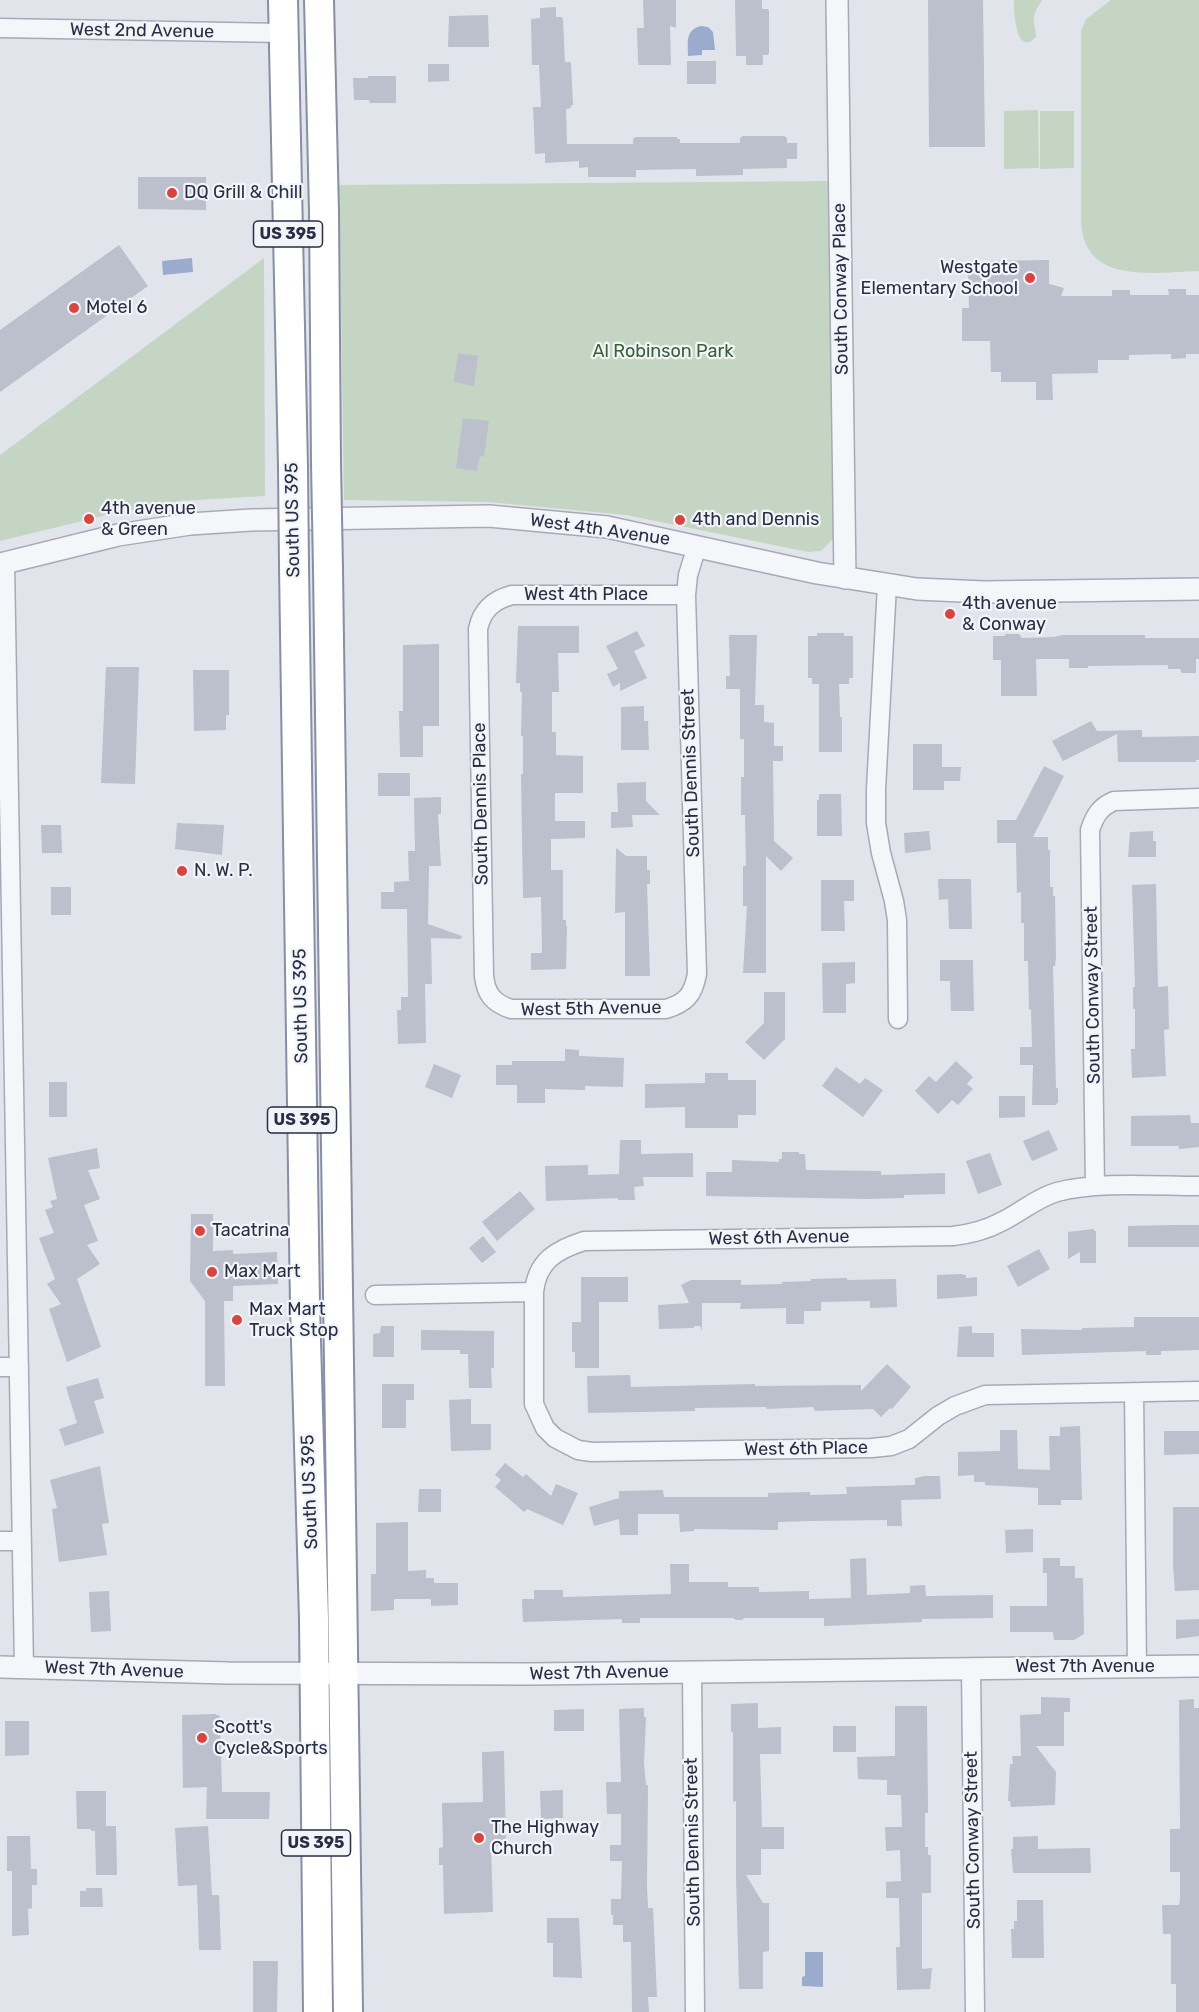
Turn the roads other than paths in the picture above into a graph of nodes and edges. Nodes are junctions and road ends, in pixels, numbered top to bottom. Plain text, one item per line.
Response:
1 (283, 0) edge
2 (319, 0) edge
3 (837, 0) edge
4 (0, 28) edge
5 (283, 33) junction
6 (325, 293) junction
7 (698, 546) junction
8 (3, 563) edge
9 (845, 578) junction
10 (887, 585) junction
11 (1199, 589) edge
12 (686, 595) junction
13 (489, 606) joint
14 (4, 718) edge
15 (1199, 798) edge
16 (5, 855) edge
17 (688, 999) joint
18 (494, 1002) joint
19 (898, 1019) dead end
20 (7, 1022) edge
21 (1095, 1186) junction
22 (1199, 1186) edge
23 (8, 1198) edge
24 (534, 1292) junction
25 (375, 1295) dead end
26 (0, 1367) edge
27 (19, 1367) junction
28 (1199, 1391) edge
29 (1134, 1392) junction
30 (0, 1541) edge
31 (22, 1541) junction
32 (1199, 1666) edge
33 (0, 1667) edge
34 (1137, 1667) junction
35 (24, 1668) junction
36 (971, 1668) junction
37 (692, 1672) junction
38 (314, 1673) junction
39 (344, 1673) junction
40 (318, 2012) edge
41 (348, 2012) edge
42 (695, 2012) edge
43 (975, 2012) edge

1 - 5 highway, South US 395 / US 395
2 - 6 highway, South US 395 / US 395
3 - 9 street, South Conway Place
4 - 5 street, West 2nd Avenue
5 - 6 highway
5 - 38 highway, South US 395 / US 395, bridge
6 - 39 highway, South US 395 / US 395, bridge
7 - 8 street, West 4th Avenue
7 - 9 street, West 4th Avenue
7 - 12 street, South Dennis Street
8 - 14 street
9 - 10 street, West 4th Avenue
10 - 11 street, West 4th Avenue
10 - 19 street
12 - 13 street, West 4th Place
12 - 17 street, South Dennis Street
13 - 18 street, South Dennis Place
14 - 16 street
15 - 21 street, South Conway Street
16 - 20 street
17 - 18 street, West 5th Avenue
20 - 23 street
21 - 22 street, West 6th Avenue
21 - 24 street, West 6th Avenue
23 - 27 street
24 - 25 street
24 - 29 street, West 6th Place
26 - 27 street
27 - 31 street
28 - 29 street, West 6th Place
29 - 34 street
30 - 31 street
31 - 35 street
32 - 34 street, West 7th Avenue
33 - 35 street, West 7th Avenue
34 - 36 street, West 7th Avenue
35 - 38 street, West 7th Avenue
36 - 37 street, West 7th Avenue
36 - 43 street, South Conway Street
37 - 39 street, West 7th Avenue
37 - 42 street, South Dennis Street
38 - 39 street, West 7th Avenue
38 - 40 highway, South US 395 / US 395
39 - 41 highway, South US 395 / US 395

